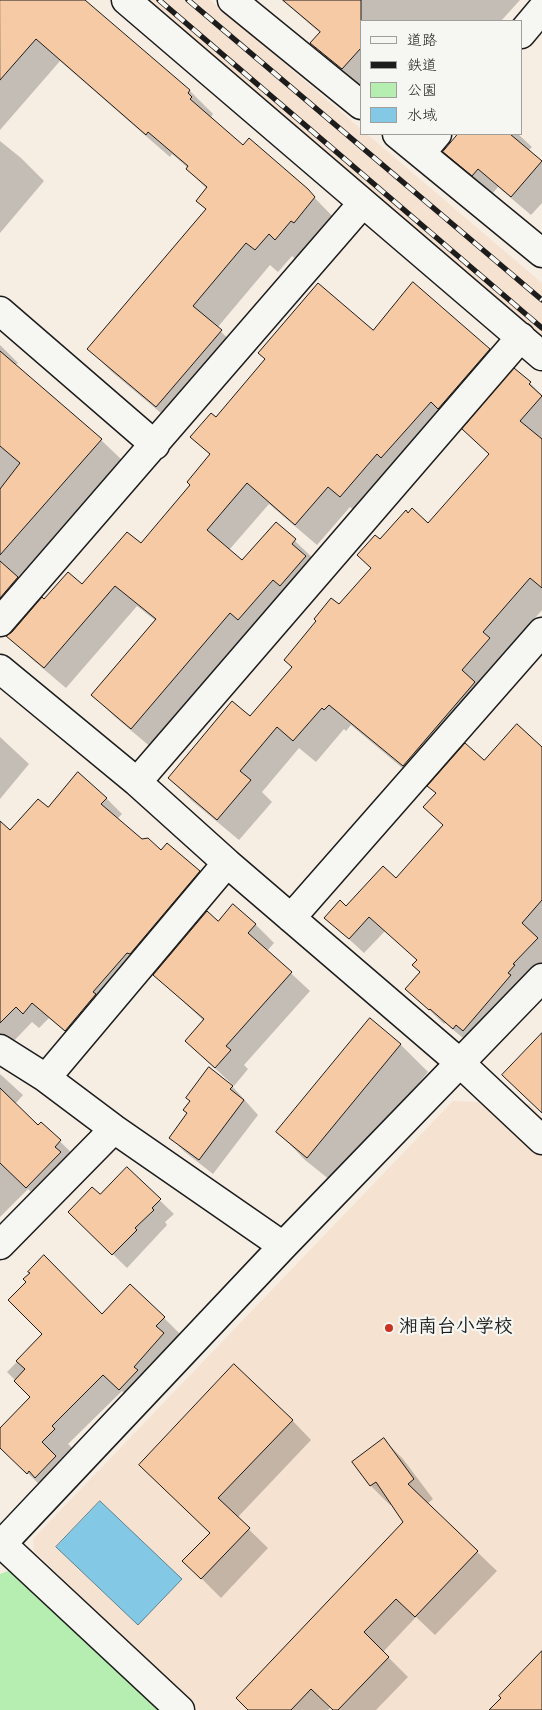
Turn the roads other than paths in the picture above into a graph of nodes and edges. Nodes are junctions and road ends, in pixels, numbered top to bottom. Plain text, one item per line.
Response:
1 (126, 0) edge
2 (232, 0) edge
3 (542, 9) edge
4 (522, 33) edge
5 (360, 104) edge
6 (400, 135) edge
7 (429, 144) edge
8 (362, 204) junction
9 (542, 253) edge
10 (0, 311) edge
11 (521, 337) junction
12 (542, 356) edge
13 (155, 445) junction
14 (0, 622) edge
15 (542, 632) edge
16 (0, 669) edge
17 (137, 782) junction
18 (227, 863) junction
19 (291, 918) junction
20 (542, 978) edge
21 (0, 1049) edge
22 (460, 1063) junction
23 (46, 1078) junction
24 (114, 1129) junction
25 (542, 1140) edge
26 (0, 1245) edge
27 (284, 1246) junction
28 (1, 1545) edge
29 (180, 1710) edge

1 - 8 street
2 - 5 street
3 - 4 street
6 - 7 street
7 - 9 street
8 - 11 street
8 - 13 street
10 - 13 street
11 - 12 street
11 - 17 street
13 - 14 street
15 - 19 street
16 - 17 street
17 - 18 street
18 - 19 street
18 - 23 street
19 - 22 street
20 - 22 street
21 - 23 street
22 - 25 street
22 - 27 street
23 - 24 street
24 - 26 street
24 - 27 street
27 - 28 street
28 - 29 street

